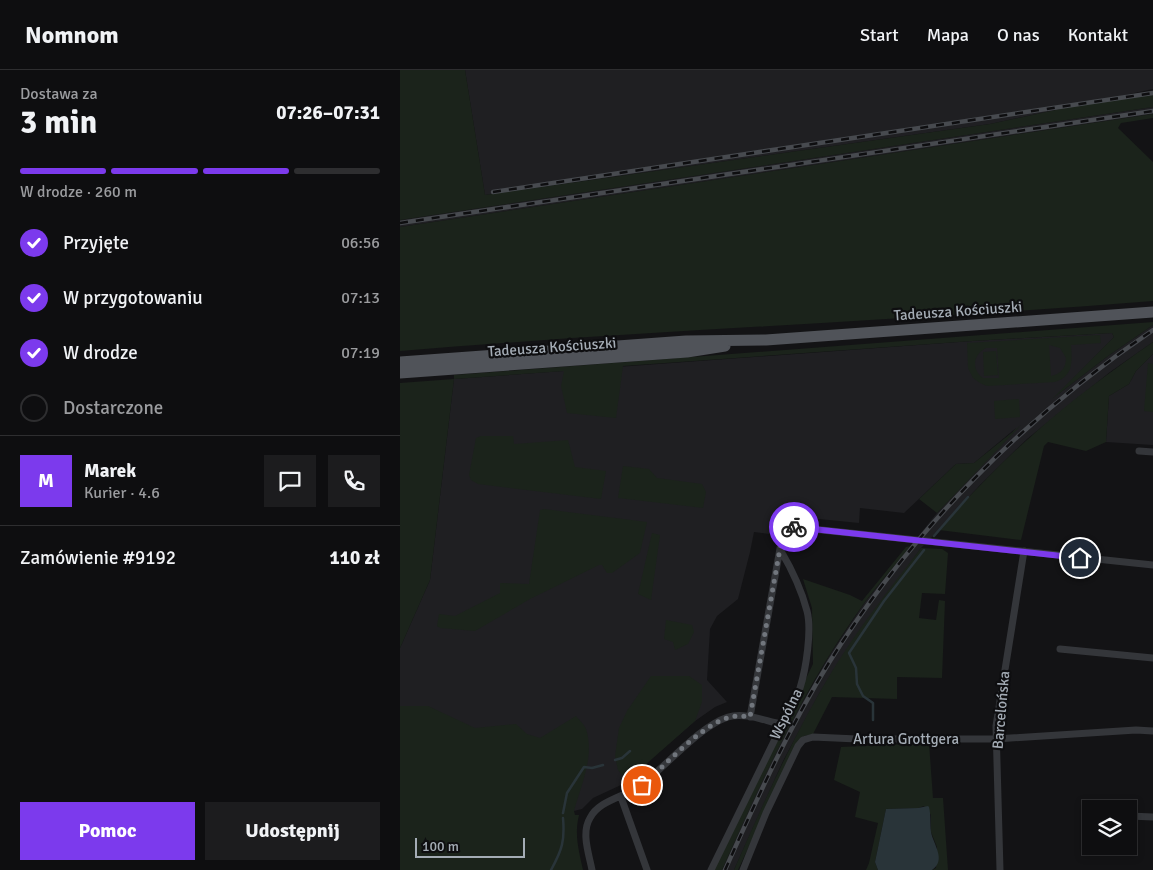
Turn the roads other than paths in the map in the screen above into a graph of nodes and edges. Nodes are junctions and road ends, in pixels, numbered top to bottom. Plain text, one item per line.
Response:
1 (1151, 312) edge
2 (766, 340) junction
3 (400, 362) edge
4 (400, 373) edge
5 (1139, 450) dead end
6 (1153, 452) edge
7 (781, 551) junction
8 (1024, 552) junction
9 (1153, 565) edge
10 (1060, 649) dead end
11 (1153, 658) edge
12 (750, 717) junction
13 (781, 724) junction
14 (1153, 731) edge
15 (996, 739) junction
16 (621, 797) junction
17 (1137, 816) edge
18 (1153, 817) edge
19 (592, 870) edge
20 (647, 870) edge
21 (711, 870) edge
22 (743, 870) edge
23 (1000, 870) edge

1 - 2 main road, Tadeusza Kościuszki
2 - 3 main road, Tadeusza Kościuszki
2 - 4 main road, Tadeusza Kościuszki
5 - 6 street
7 - 8 street, Wspólna
7 - 12 street, Wspólna
7 - 13 street, Wspólna
8 - 9 street
8 - 15 street, Barcelońska
10 - 11 street
12 - 13 street
12 - 16 street, Wspólna
13 - 21 street, Wspólna
14 - 15 street, Artura Grottgera
15 - 22 street, Artura Grottgera
15 - 23 street, Barcelońska
16 - 19 street, Wspólna
16 - 20 street
17 - 18 street

